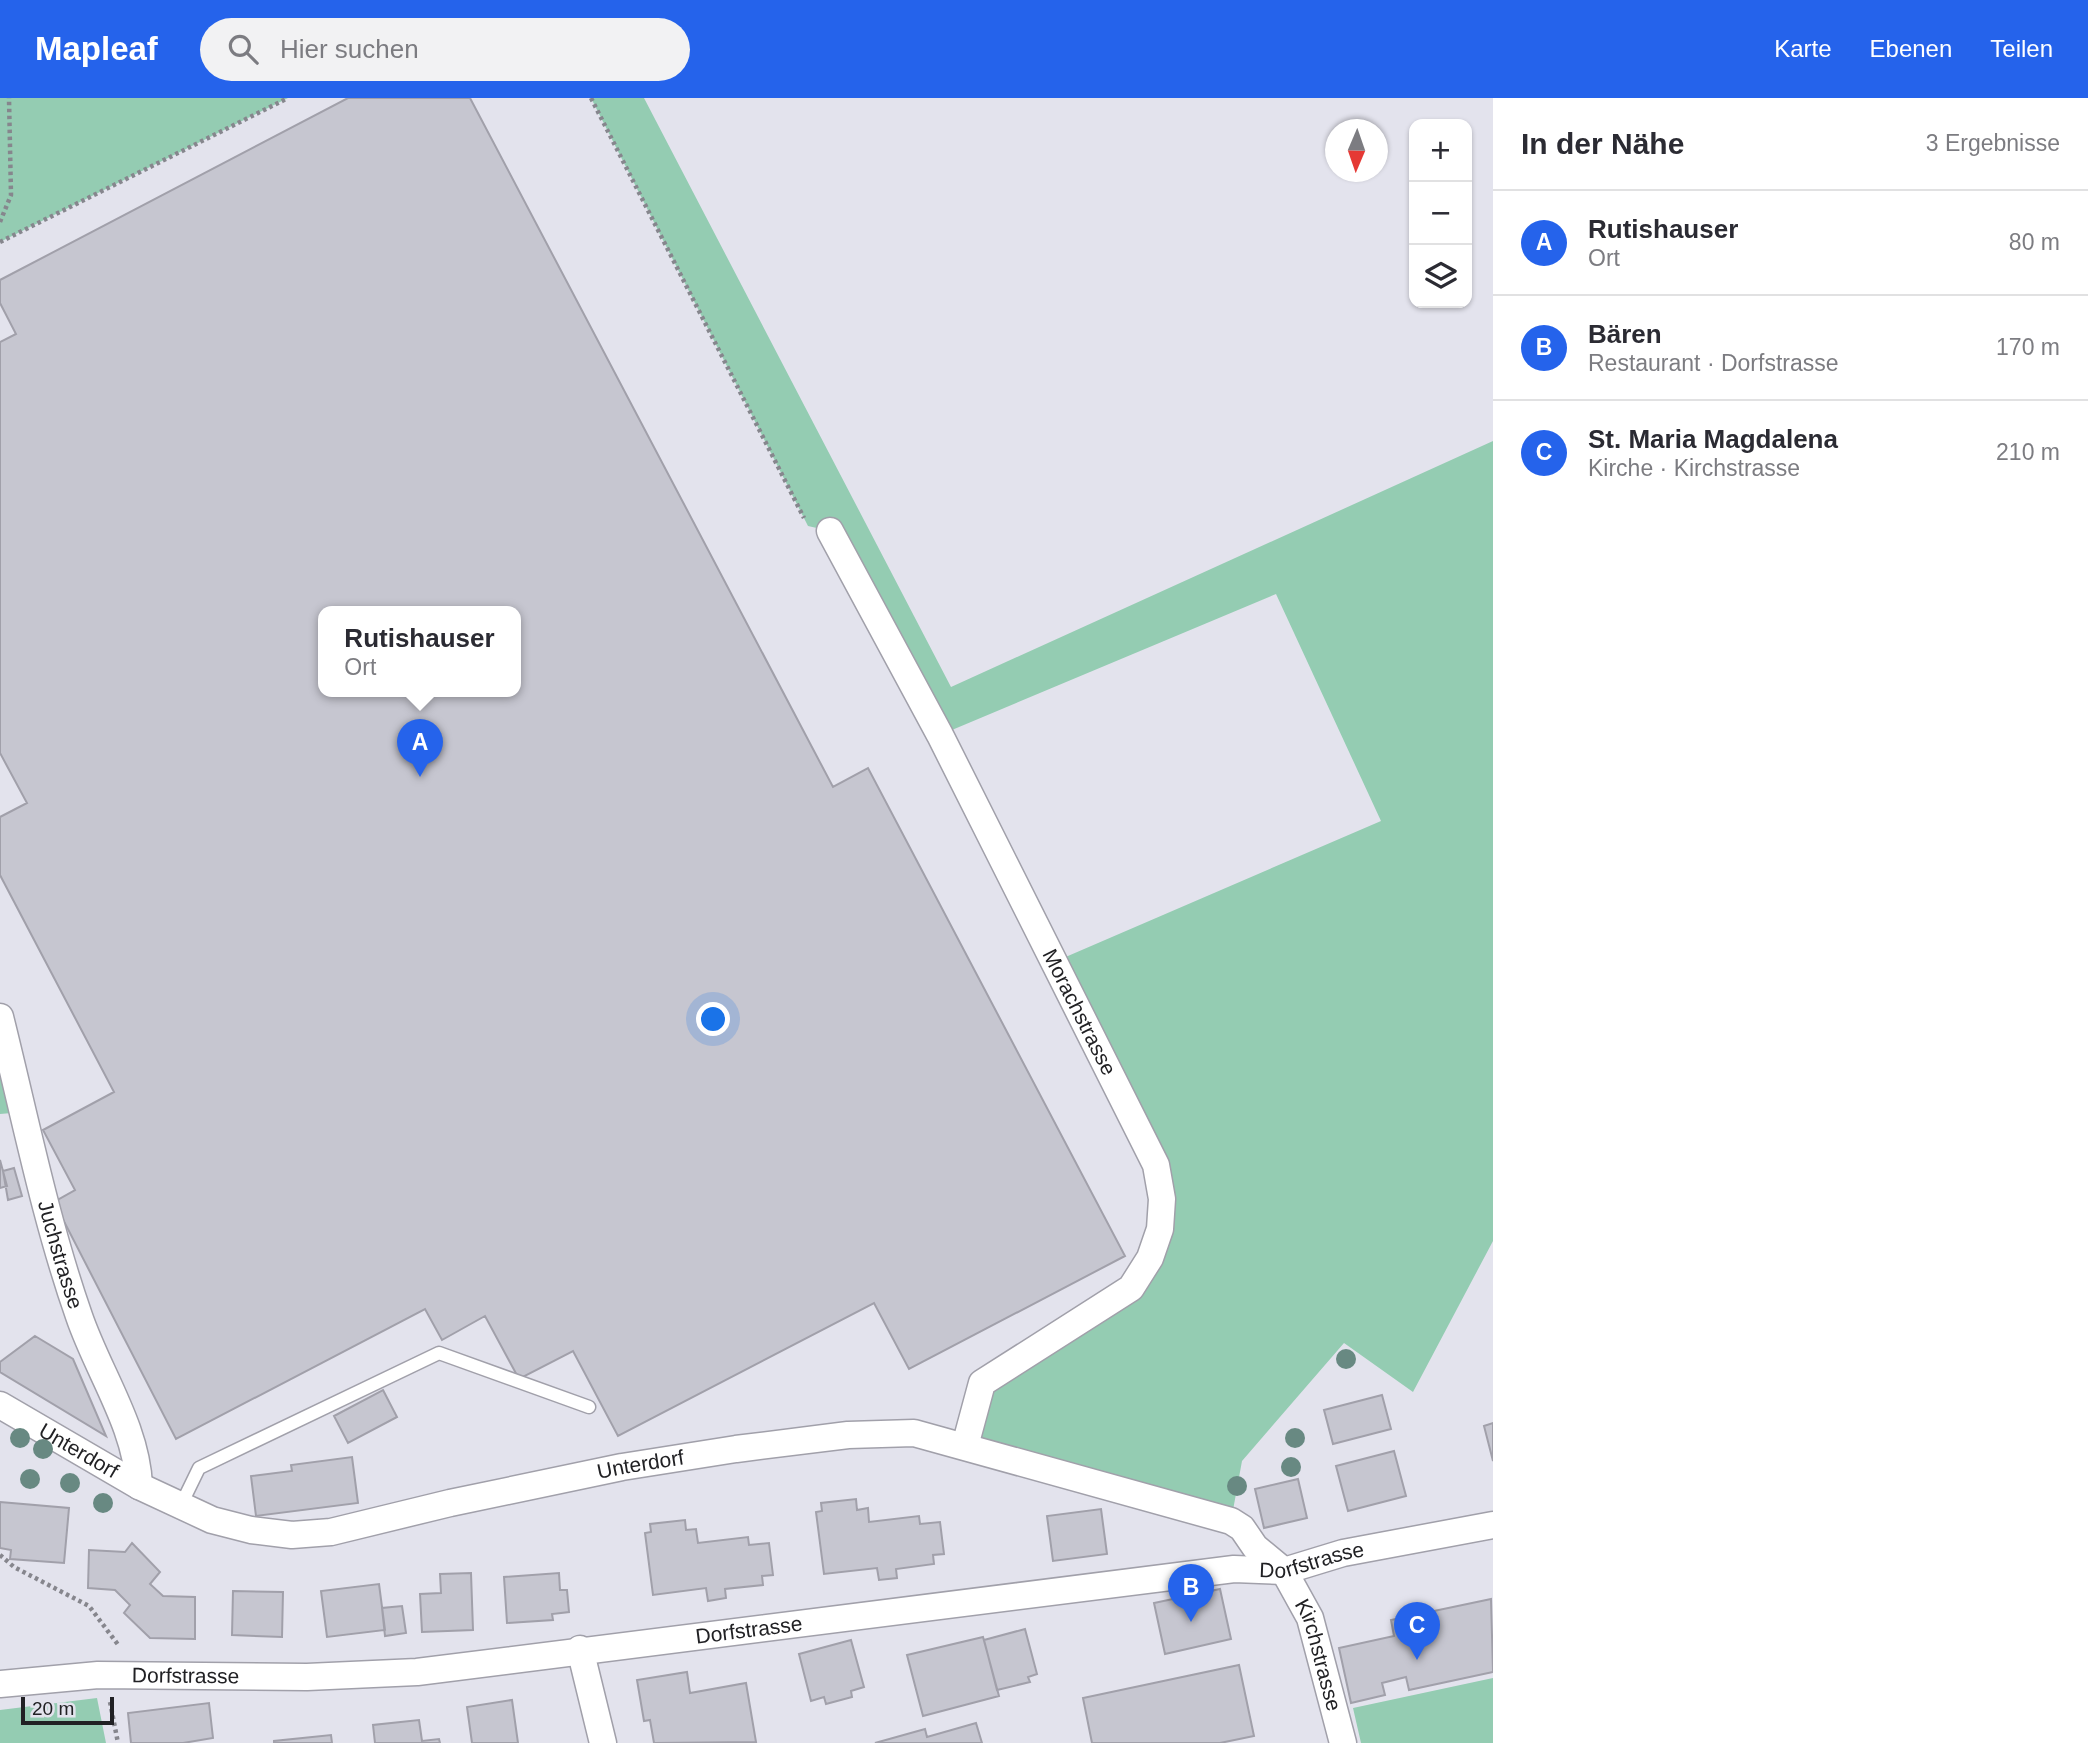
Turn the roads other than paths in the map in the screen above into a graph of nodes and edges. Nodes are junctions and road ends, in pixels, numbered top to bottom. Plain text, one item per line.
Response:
1 (830, 531) road end
2 (0, 1017) edge
3 (0, 1405) edge
4 (589, 1406) dead end
5 (965, 1446) junction
6 (139, 1486) junction
7 (181, 1505) junction
8 (1493, 1525) edge
9 (1284, 1571) junction
10 (580, 1649) junction
11 (0, 1684) edge
12 (603, 1743) edge
13 (1343, 1743) edge

1 - 5 street, Morachstrasse
2 - 6 street, Juchstrasse
3 - 6 street, Unterdorf
4 - 7 lane
5 - 7 street, Unterdorf
5 - 9 street, Unterdorf
6 - 7 street, Unterdorf
8 - 9 street, Dorfstrasse
9 - 10 street, Dorfstrasse
9 - 13 street, Kirchstrasse
10 - 11 street, Dorfstrasse
10 - 12 street

